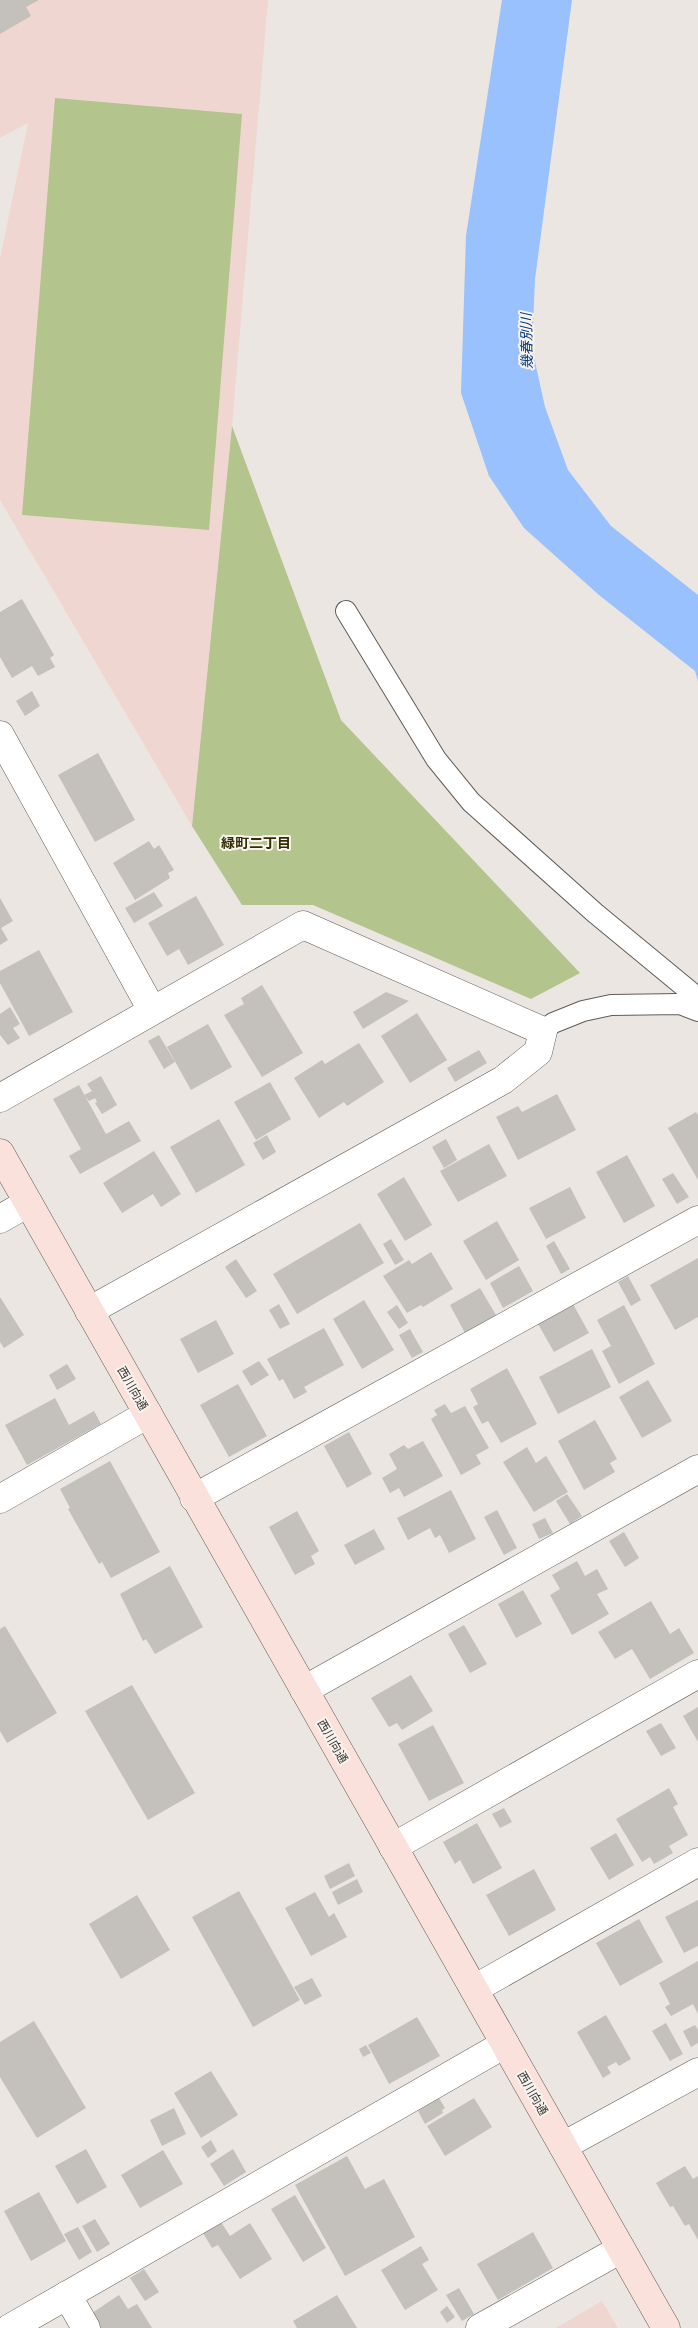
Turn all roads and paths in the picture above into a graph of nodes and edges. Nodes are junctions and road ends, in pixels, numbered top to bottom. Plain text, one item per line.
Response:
1 (346, 611) dead end
2 (0, 736) edge
3 (698, 998) edge
4 (152, 1010) junction
5 (698, 1011) edge
6 (543, 1031) junction
7 (0, 1098) edge
8 (0, 1153) edge
9 (28, 1203) junction
10 (0, 1219) edge
11 (698, 1220) edge
12 (89, 1311) junction
13 (148, 1414) junction
14 (698, 1469) edge
15 (194, 1498) junction
16 (0, 1499) edge
17 (698, 1674) edge
18 (304, 1690) junction
19 (393, 1846) junction
20 (698, 1862) edge
21 (474, 1989) junction
22 (505, 2044) junction
23 (698, 2072) edge
24 (563, 2146) junction
25 (621, 2248) junction
26 (67, 2295) junction
27 (10, 2328) edge
28 (86, 2328) edge
29 (480, 2328) edge
30 (666, 2328) edge

1 - 3 lane
2 - 4 street
4 - 6 street
4 - 7 street
5 - 6 lane
6 - 12 street
8 - 9 street, 西川向通
9 - 10 street
9 - 12 street, 西川向通
11 - 15 street
12 - 13 street, 西川向通
13 - 15 street, 西川向通
13 - 16 street
14 - 18 street
15 - 18 street, 西川向通
17 - 19 street
18 - 19 street, 西川向通
19 - 21 street, 西川向通
20 - 21 street
21 - 22 street, 西川向通
22 - 24 street, 西川向通
22 - 26 street
23 - 24 street
24 - 25 street, 西川向通
25 - 29 street
25 - 30 street, 西川向通
26 - 27 street
26 - 28 street

